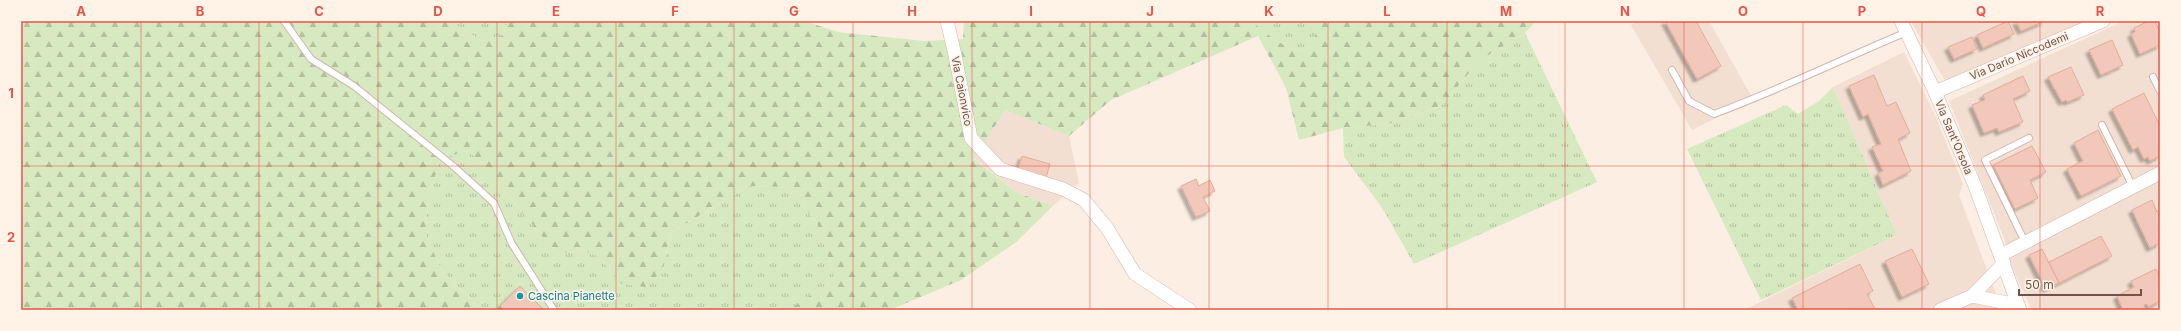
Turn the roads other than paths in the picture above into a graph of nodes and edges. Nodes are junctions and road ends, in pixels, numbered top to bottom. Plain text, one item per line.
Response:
1 (284, 21) edge
2 (946, 21) edge
3 (2103, 21) edge
4 (1904, 26) edge
5 (1672, 70) dead end
6 (2153, 77) dead end
7 (2160, 91) edge
8 (1935, 92) junction
9 (2102, 125) dead end
10 (2029, 138) dead end
11 (2160, 173) edge
12 (2133, 187) junction
13 (2025, 242) junction
14 (2002, 259) junction
15 (1972, 296) junction
16 (2019, 308) edge
17 (554, 310) edge
18 (1190, 310) edge
19 (1940, 310) edge

1 - 17 lane
2 - 18 street, Via Caionvico
3 - 8 street, Via Dario Niccodemi
4 - 5 lane
4 - 8 street, Via Sant'Orsola
6 - 7 lane
8 - 14 street, Via Sant'Orsola
9 - 12 lane
10 - 13 lane
11 - 12 street
12 - 13 street
13 - 14 street
14 - 15 street
14 - 16 street, Via Sant'Orsola
15 - 16 street
15 - 19 street

